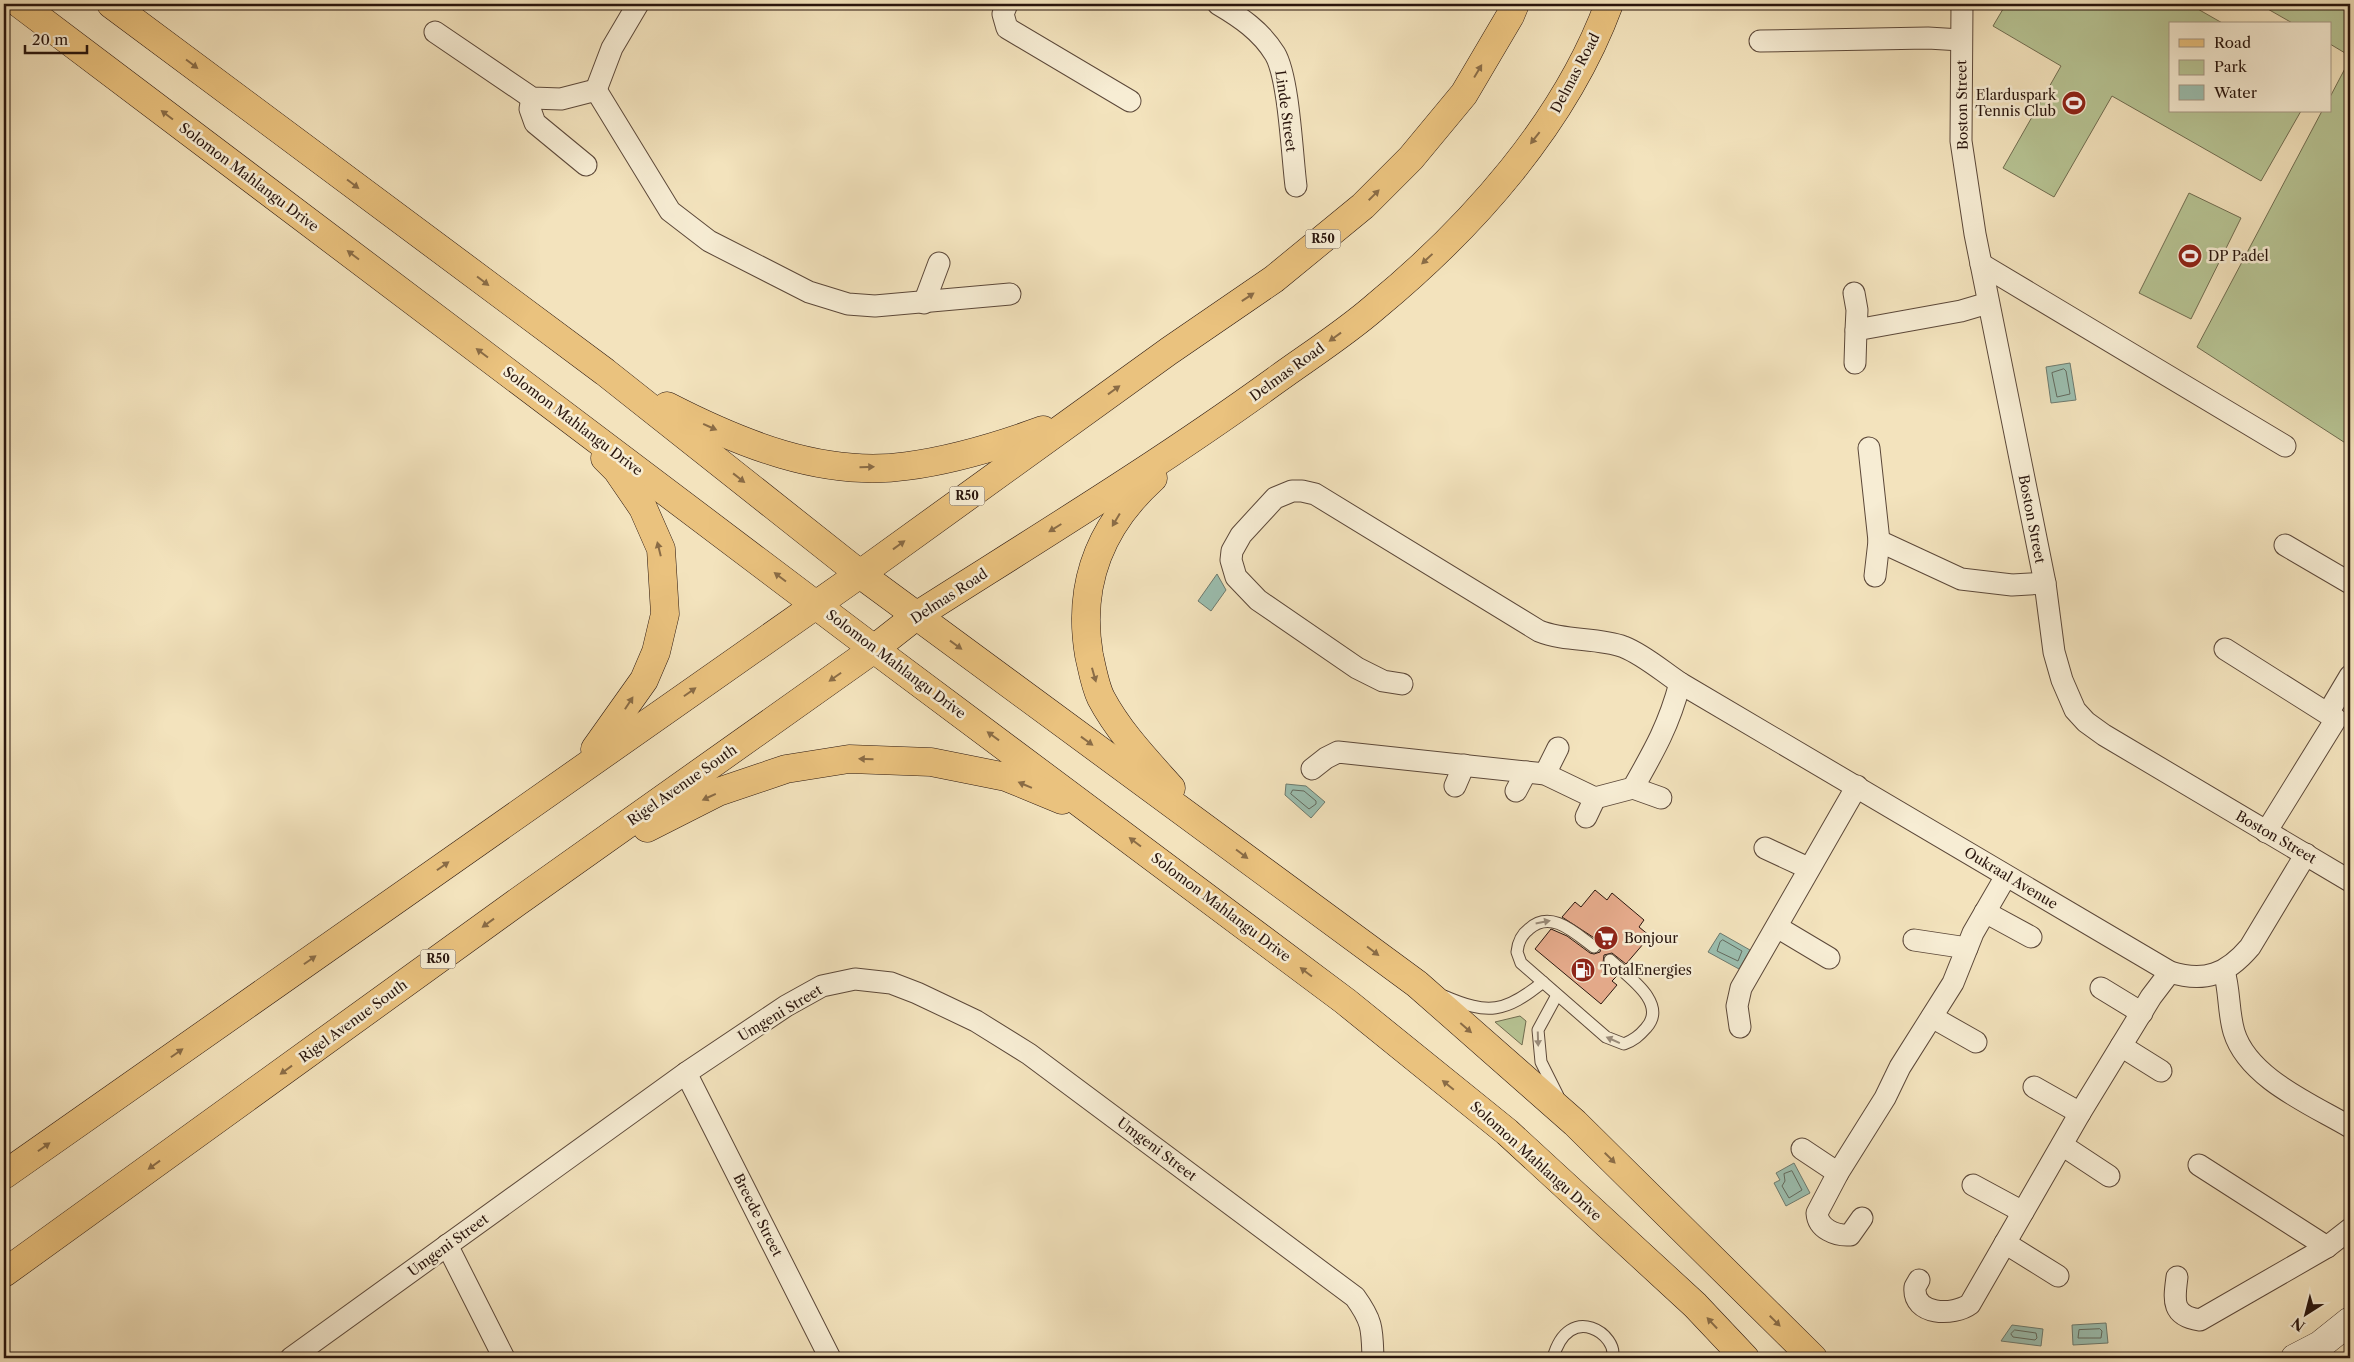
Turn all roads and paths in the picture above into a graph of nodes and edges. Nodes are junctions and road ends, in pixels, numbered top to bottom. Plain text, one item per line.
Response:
1 (20, 4) edge
2 (111, 4) edge
3 (638, 4) edge
4 (1007, 4) edge
5 (1218, 4) edge
6 (1515, 4) edge
7 (1608, 4) edge
8 (1962, 4) edge
9 (435, 32) dead end
10 (1961, 40) junction
11 (1760, 41) dead end
12 (596, 90) junction
13 (532, 98) junction
14 (1130, 101) dead end
15 (586, 166) dead end
16 (1296, 186) dead end
17 (939, 263) dead end
18 (1981, 264) junction
19 (1854, 293) dead end
20 (1010, 294) dead end
21 (924, 303) junction
22 (1988, 303) junction
23 (1856, 330) junction
24 (1855, 363) dead end
25 (605, 372) junction
26 (554, 407) junction
27 (1074, 418) junction
28 (1199, 436) junction
29 (2285, 446) dead end
30 (1869, 448) dead end
31 (1879, 541) junction
32 (2286, 545) dead end
33 (860, 574) junction
34 (1875, 576) dead end
35 (2350, 582) edge
36 (2045, 583) junction
37 (815, 604) junction
38 (916, 616) junction
39 (874, 649) junction
40 (2225, 649) dead end
41 (2350, 676) edge
42 (1680, 683) junction
43 (1402, 684) dead end
44 (2338, 719) edge
45 (1558, 748) dead end
46 (1464, 765) junction
47 (579, 770) junction
48 (1312, 770) dead end
49 (1535, 773) junction
50 (1455, 786) dead end
51 (1857, 786) junction
52 (1632, 788) junction
53 (1516, 791) dead end
54 (1595, 798) junction
55 (1661, 798) dead end
56 (1102, 817) junction
57 (1586, 817) dead end
58 (1203, 825) junction
59 (2266, 832) junction
60 (1765, 848) dead end
61 (2306, 854) junction
62 (1808, 868) junction
63 (2006, 876) junction
64 (2350, 881) edge
65 (516, 903) junction
66 (1985, 912) junction
67 (1777, 927) junction
68 (2031, 937) dead end
69 (1914, 940) dead end
70 (1594, 947) dead end
71 (1967, 948) junction
72 (1829, 958) dead end
73 (1610, 960) dead end
74 (2224, 971) junction
75 (2170, 972) junction
76 (1543, 982) junction
77 (1417, 984) junction
78 (2101, 988) dead end
79 (1557, 995) junction
80 (2142, 1013) junction
81 (1932, 1017) junction
82 (1740, 1028) dead end
83 (1976, 1042) dead end
84 (2121, 1046) junction
85 (2161, 1071) dead end
86 (686, 1073) junction
87 (2034, 1087) dead end
88 (2080, 1113) junction
89 (1575, 1123) junction
90 (2350, 1127) edge
91 (2062, 1145) junction
92 (1802, 1149) dead end
93 (2200, 1165) dead end
94 (1838, 1173) junction
95 (4, 1175) edge
96 (2109, 1176) dead end
97 (1973, 1185) dead end
98 (2024, 1212) junction
99 (1862, 1218) dead end
100 (2350, 1229) edge
101 (2005, 1243) junction
102 (447, 1245) junction
103 (2327, 1247) junction
104 (4, 1273) edge
105 (2058, 1276) dead end
106 (2177, 1277) dead end
107 (1919, 1280) dead end
108 (2350, 1321) edge
109 (291, 1358) edge
110 (504, 1358) edge
111 (830, 1358) edge
112 (1373, 1358) edge
113 (1553, 1358) edge
114 (1612, 1358) edge
115 (1745, 1358) edge
116 (1813, 1358) edge
117 (2295, 1358) edge

26 -> 1 main road, Solomon Mahlangu Drive
2 -> 25 main road
3 - 12 street
4 - 14 street
5 - 16 street, Linde Street
27 -> 6 main road, R50
7 -> 28 main road, Delmas Road / R50
8 - 10 street, Boston Street
9 - 13 street
10 - 11 street
10 - 18 street, Boston Street
12 - 13 street
12 - 21 street
13 - 15 street
17 - 21 street
18 - 22 street, Boston Street
18 - 29 street
19 - 23 street
20 - 21 street
22 - 23 street
22 - 36 street, Boston Street
23 - 24 street
25 -> 27 main road
25 -> 33 main road
37 -> 26 main road, Solomon Mahlangu Drive
47 -> 26 main road
33 -> 27 main road, R50
28 -> 38 main road, Delmas Road / R50
28 -> 58 main road
30 - 31 street
31 - 34 street
31 - 36 street
32 - 35 street
33 - 37 main road, R50
33 - 38 main road
36 - 59 street, Boston Street
37 - 39 main road, Solomon Mahlangu Drive
47 -> 37 main road, R50
38 - 39 main road, Delmas Road / R50
38 -> 58 main road
56 -> 39 main road, Solomon Mahlangu Drive
39 -> 65 main road, Rigel Avenue South / R50
40 - 44 street
41 - 44 street
42 - 43 street, Oukraal Avenue
42 - 51 street, Oukraal Avenue
42 - 52 street
44 - 59 street
45 - 49 street
46 - 48 street
46 - 49 street
46 - 50 street
95 -> 47 main road, R50
49 - 53 street
49 - 54 street
51 - 62 street
51 - 63 street, Oukraal Avenue
52 - 54 street
52 - 55 street
54 - 57 street
56 -> 65 main road
115 -> 56 main road, Solomon Mahlangu Drive
58 -> 77 main road
59 - 61 street, Boston Street
60 - 62 street
61 - 64 street, Boston Street
61 - 74 street
62 - 67 street
63 - 66 street
63 - 75 street, Oukraal Avenue
65 -> 104 main road, Rigel Avenue South / R50
66 - 68 street
66 - 71 street
67 - 72 street
67 - 82 street
69 - 71 street
76 -> 70 lane
71 - 81 street
73 -> 79 lane
74 - 75 street, Oukraal Avenue
74 - 90 street
75 - 80 street
76 - 77 lane
76 - 79 lane
77 -> 89 main road
78 - 80 street
79 -> 89 lane
80 - 84 street
81 - 83 street
81 - 94 street
84 - 85 street
84 - 88 street
86 - 102 street, Umgeni Street
86 - 111 street, Breede Street
86 - 112 street, Umgeni Street
87 - 88 street
88 - 91 street
89 -> 116 main road
91 - 96 street
91 - 98 street
92 - 94 street
93 - 103 street
94 - 99 street
97 - 98 street
98 - 101 street
100 - 103 street
101 - 105 street
101 - 107 street
102 - 109 street, Umgeni Street
102 - 110 street
103 - 106 street
108 - 117 main road
113 - 114 lane

